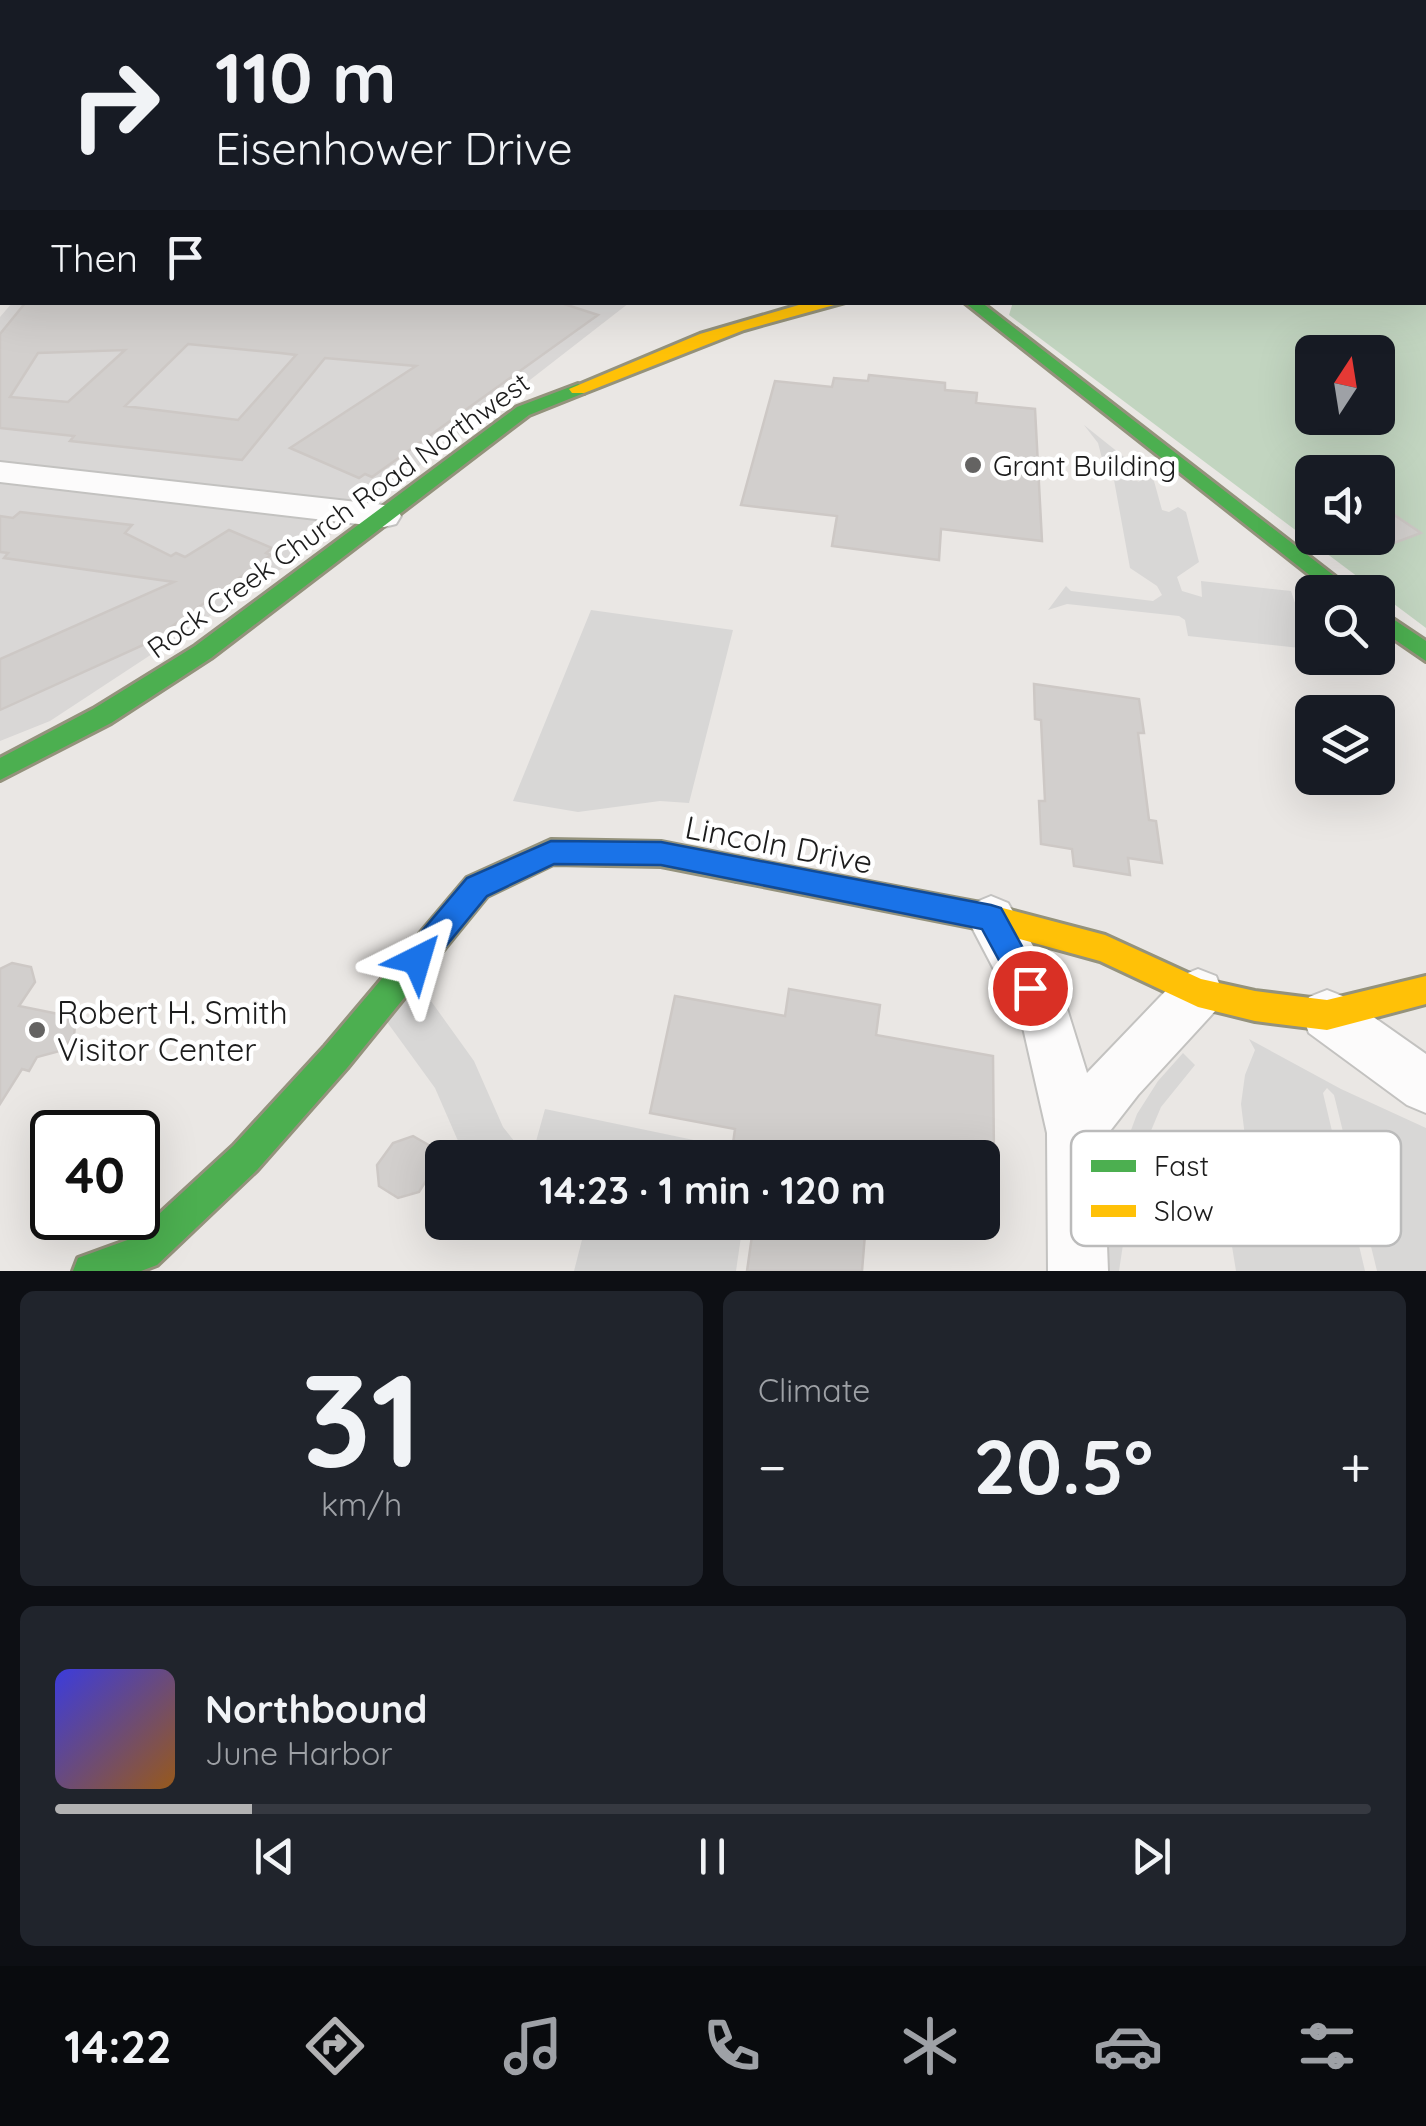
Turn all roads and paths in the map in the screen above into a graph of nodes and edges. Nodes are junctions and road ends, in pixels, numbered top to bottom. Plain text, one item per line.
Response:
1 (770, 305) edge
2 (816, 305) edge
3 (976, 305) edge
4 (787, 309) junction
5 (0, 472) edge
6 (384, 516) junction
7 (1323, 575) edge
8 (1395, 630) edge
9 (1426, 653) edge
10 (0, 770) edge
11 (991, 918) junction
12 (1426, 990) edge
13 (1198, 993) junction
14 (1327, 1015) junction
15 (1426, 1086) edge
16 (1074, 1131) edge
17 (1076, 1131) edge
18 (1077, 1246) edge
19 (91, 1271) edge
20 (1078, 1271) edge

1 - 4 street
2 - 4 street, Rock Creek Church Road Northwest
3 - 7 street
4 - 6 street, Rock Creek Church Road Northwest
5 - 6 street
6 - 10 street, Rock Creek Church Road Northwest
8 - 9 street
11 - 13 street, Lincoln Drive
11 - 16 street
11 - 19 street, Lincoln Drive
12 - 14 street, Lincoln Drive
13 - 14 street, Lincoln Drive
13 - 17 street
14 - 15 street
18 - 20 street

